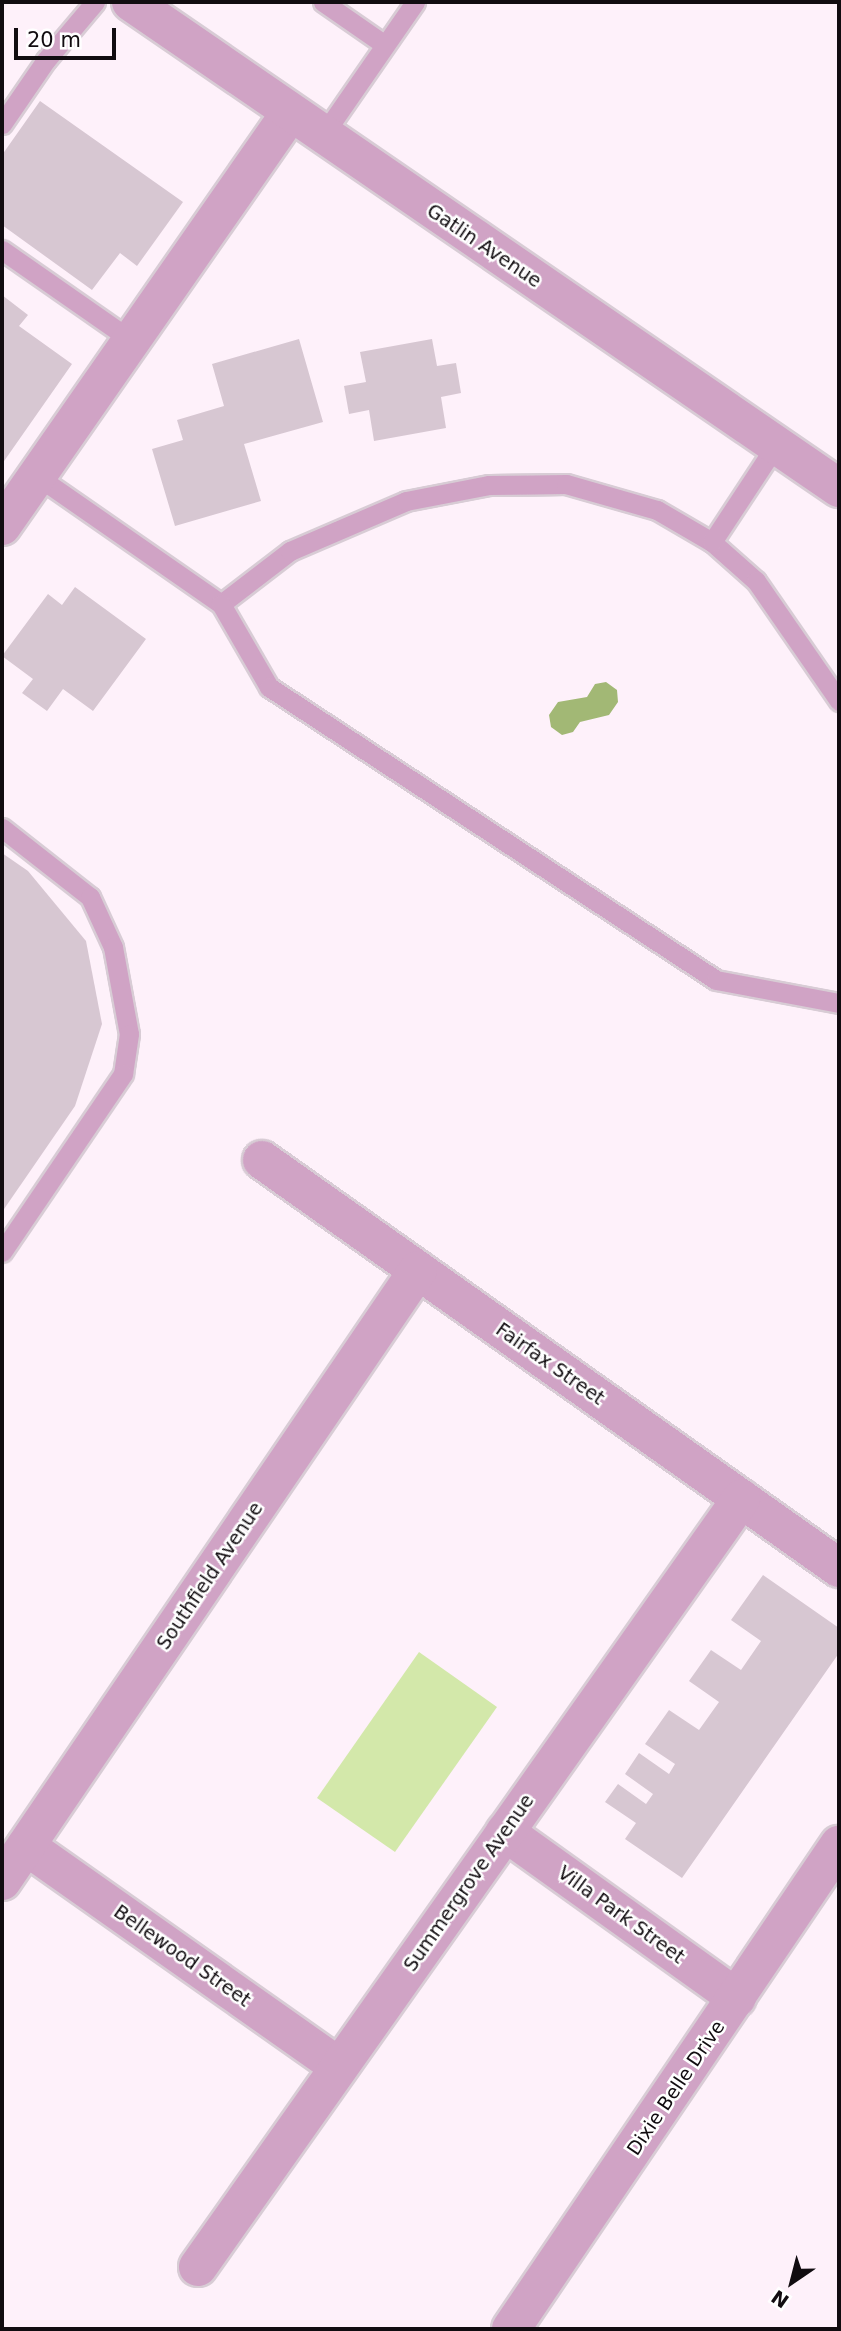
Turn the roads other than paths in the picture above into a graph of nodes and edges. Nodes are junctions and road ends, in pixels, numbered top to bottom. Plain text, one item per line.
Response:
1 (95, 2) edge
2 (131, 2) edge
3 (323, 2) edge
4 (415, 2) edge
5 (384, 45) junction
6 (290, 113) junction
7 (2, 124) edge
8 (323, 135) junction
9 (2, 250) edge
10 (131, 340) junction
11 (776, 445) junction
12 (37, 476) junction
13 (839, 488) edge
14 (2, 526) edge
15 (712, 542) junction
16 (222, 604) junction
17 (839, 701) edge
18 (2, 828) edge
19 (839, 1003) edge
20 (262, 1160) dead end
21 (2, 1252) edge
22 (418, 1270) junction
23 (741, 1499) junction
24 (839, 1568) edge
25 (505, 1832) junction
26 (839, 1845) edge
27 (26, 1846) junction
28 (2, 1881) edge
29 (737, 1998) junction
30 (339, 2067) junction
31 (198, 2267) dead end
32 (511, 2329) edge

1 - 7 lane
2 - 6 street, Gatlin Avenue
3 - 5 lane
4 - 5 lane
5 - 8 lane
6 - 8 street, Gatlin Avenue
6 - 10 street
8 - 11 street, Gatlin Avenue
9 - 10 lane
10 - 12 street
11 - 13 street, Gatlin Avenue
11 - 15 lane
12 - 14 street
12 - 16 lane
15 - 16 lane
15 - 17 lane
16 - 19 lane
18 - 21 lane
20 - 22 street, Fairfax Street
22 - 23 street, Fairfax Street
22 - 27 street, Southfield Avenue
23 - 24 street, Fairfax Street
23 - 25 street, Summergrove Avenue
25 - 29 street, Villa Park Street
25 - 30 street, Summergrove Avenue
26 - 29 street, Dixie Belle Drive
27 - 28 street, Southfield Avenue
27 - 30 street, Bellewood Street
29 - 32 street, Dixie Belle Drive
30 - 31 street, Summergrove Avenue

